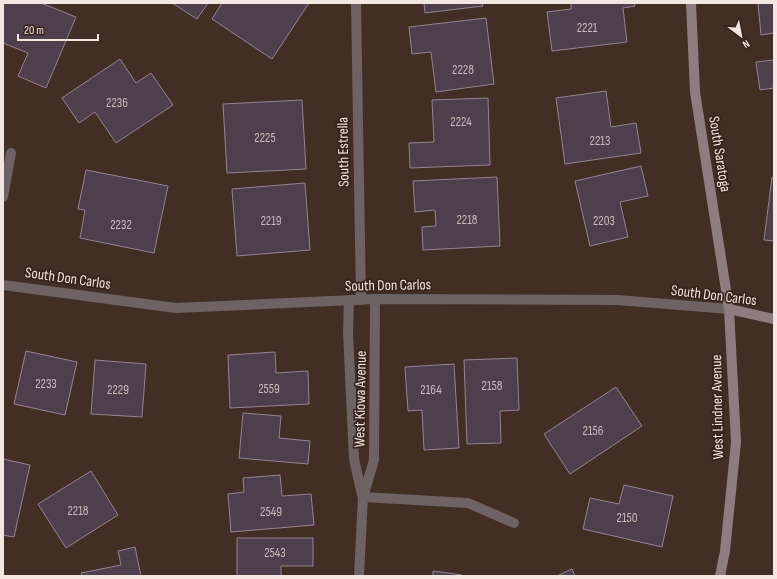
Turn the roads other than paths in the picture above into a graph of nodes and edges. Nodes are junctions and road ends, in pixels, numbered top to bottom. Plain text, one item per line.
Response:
1 (356, 3) edge
2 (691, 3) edge
3 (11, 152) dead end
4 (3, 197) edge
5 (3, 285) edge
6 (375, 299) junction
7 (349, 300) junction
8 (361, 300) junction
9 (729, 309) junction
10 (774, 320) edge
11 (363, 497) junction
12 (514, 523) dead end
13 (359, 576) edge
14 (720, 576) edge

1 - 8 street, South Estrella
2 - 9 street, South Saratoga
3 - 4 street
5 - 7 street, South Don Carlos
6 - 8 street, South Don Carlos
6 - 9 street, South Don Carlos
6 - 11 street, West Kiowa Avenue
7 - 8 street, South Don Carlos
7 - 11 street, West Kiowa Avenue
9 - 10 street, South Don Carlos
9 - 14 street, West Lindner Avenue
11 - 12 street
11 - 13 street, West Kiowa Avenue

